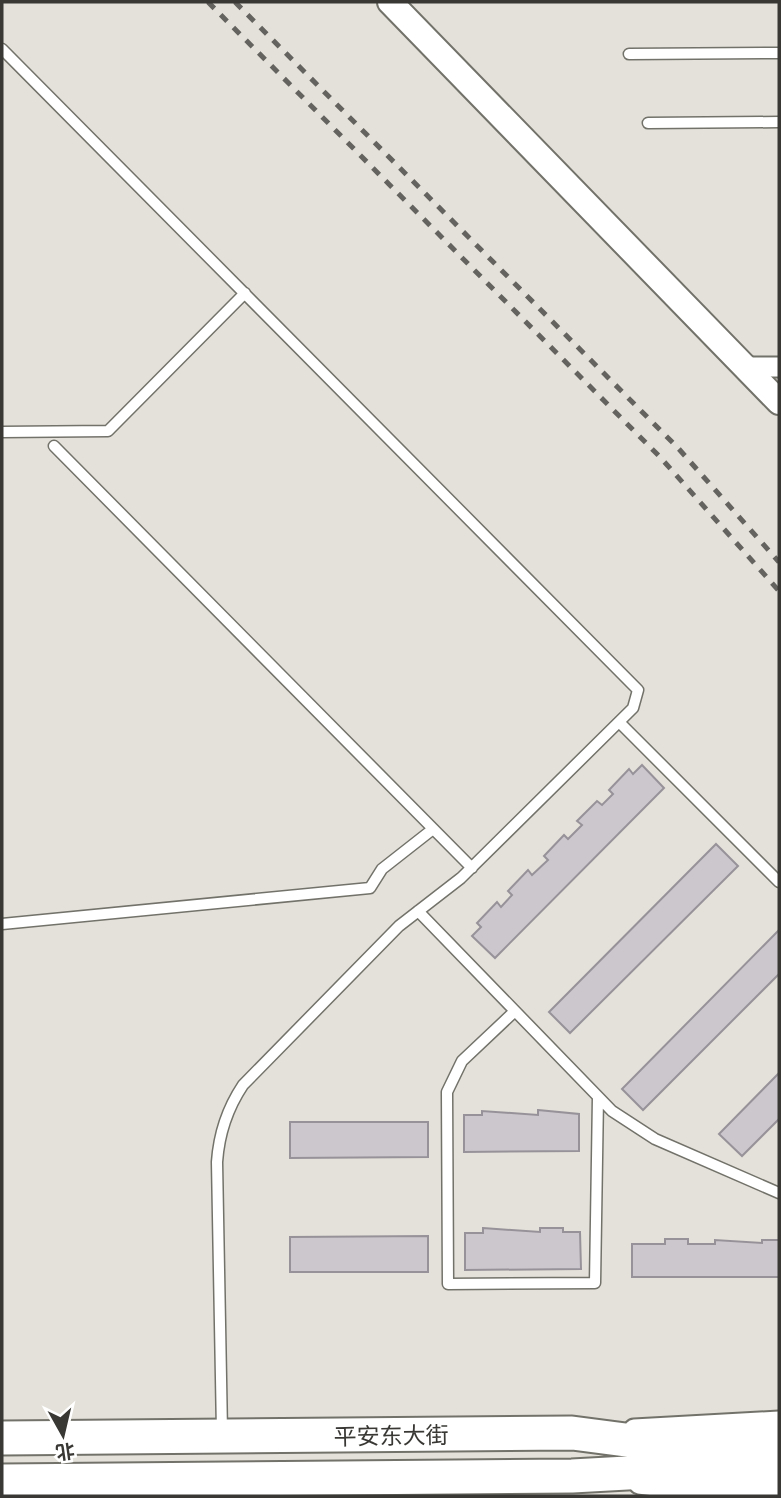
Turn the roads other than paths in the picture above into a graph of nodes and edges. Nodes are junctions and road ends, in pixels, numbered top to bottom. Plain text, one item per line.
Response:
1 (390, 2) edge
2 (2, 49) edge
3 (779, 52) edge
4 (629, 54) dead end
5 (779, 122) edge
6 (648, 123) dead end
7 (245, 293) junction
8 (745, 367) junction
9 (779, 367) edge
10 (779, 402) edge
11 (2, 432) edge
12 (54, 446) dead end
13 (619, 722) junction
14 (433, 829) junction
15 (472, 868) junction
16 (779, 882) edge
17 (418, 911) junction
18 (2, 924) edge
19 (515, 1011) junction
20 (598, 1097) junction
21 (779, 1194) edge
22 (779, 1420) edge
23 (572, 1433) junction
24 (222, 1436) junction
25 (2, 1438) edge
26 (779, 1446) edge
27 (779, 1472) edge
28 (572, 1476) junction
29 (2, 1481) edge
30 (779, 1494) edge

1 - 8 street
2 - 7 lane
3 - 4 lane
5 - 6 lane
7 - 11 lane
7 - 13 lane
8 - 9 street
8 - 10 street
12 - 14 lane
13 - 15 lane
13 - 16 lane
14 - 15 lane
14 - 18 lane
15 - 17 lane
17 - 19 lane
17 - 24 lane
19 - 20 lane
19 - 20 lane
20 - 21 lane
22 - 23 street
23 - 24 highway, 平安东大街
23 - 26 highway, 平安东大街
24 - 25 highway, 平安东大街
27 - 28 highway, 平安东大街
28 - 29 highway, 平安东大街
28 - 30 street

